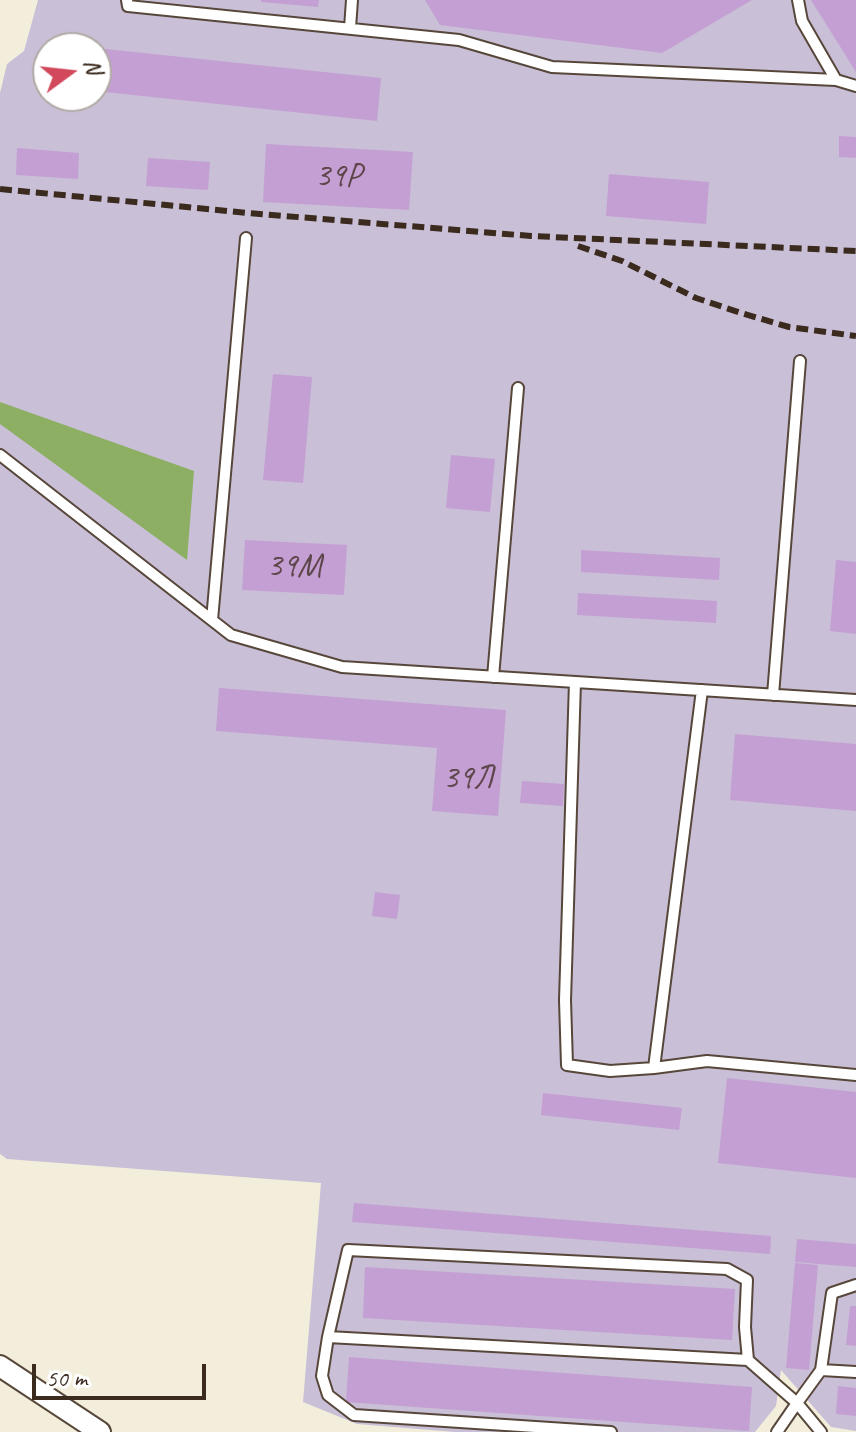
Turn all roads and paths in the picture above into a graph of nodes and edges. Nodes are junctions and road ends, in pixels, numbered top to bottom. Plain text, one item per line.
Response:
1 (127, 0) edge
2 (352, 0) edge
3 (798, 0) edge
4 (350, 28) junction
5 (836, 80) junction
6 (856, 86) edge
7 (246, 238) dead end
8 (800, 361) dead end
9 (518, 388) dead end
10 (0, 455) edge
11 (212, 620) junction
12 (493, 677) junction
13 (575, 682) junction
14 (702, 690) junction
15 (773, 695) junction
16 (856, 700) edge
17 (654, 1068) junction
18 (856, 1075) edge
19 (856, 1285) edge
20 (328, 1337) junction
21 (748, 1360) junction
22 (0, 1366) edge
23 (821, 1370) junction
24 (856, 1372) edge
25 (797, 1403) junction
26 (100, 1432) edge
27 (611, 1432) edge
28 (777, 1432) edge
29 (821, 1432) edge

1 - 4 lane
2 - 4 lane
3 - 5 lane
4 - 5 lane
5 - 6 lane
7 - 11 lane
8 - 15 lane
9 - 12 lane
10 - 11 lane
11 - 12 lane
12 - 13 lane
13 - 14 lane
13 - 17 lane
14 - 15 lane
14 - 17 lane
15 - 16 lane
17 - 18 lane
19 - 23 lane
20 - 21 lane
20 - 21 lane
20 - 27 lane
21 - 25 lane
22 - 26 street
23 - 24 lane
23 - 25 lane
25 - 28 lane
25 - 29 lane

